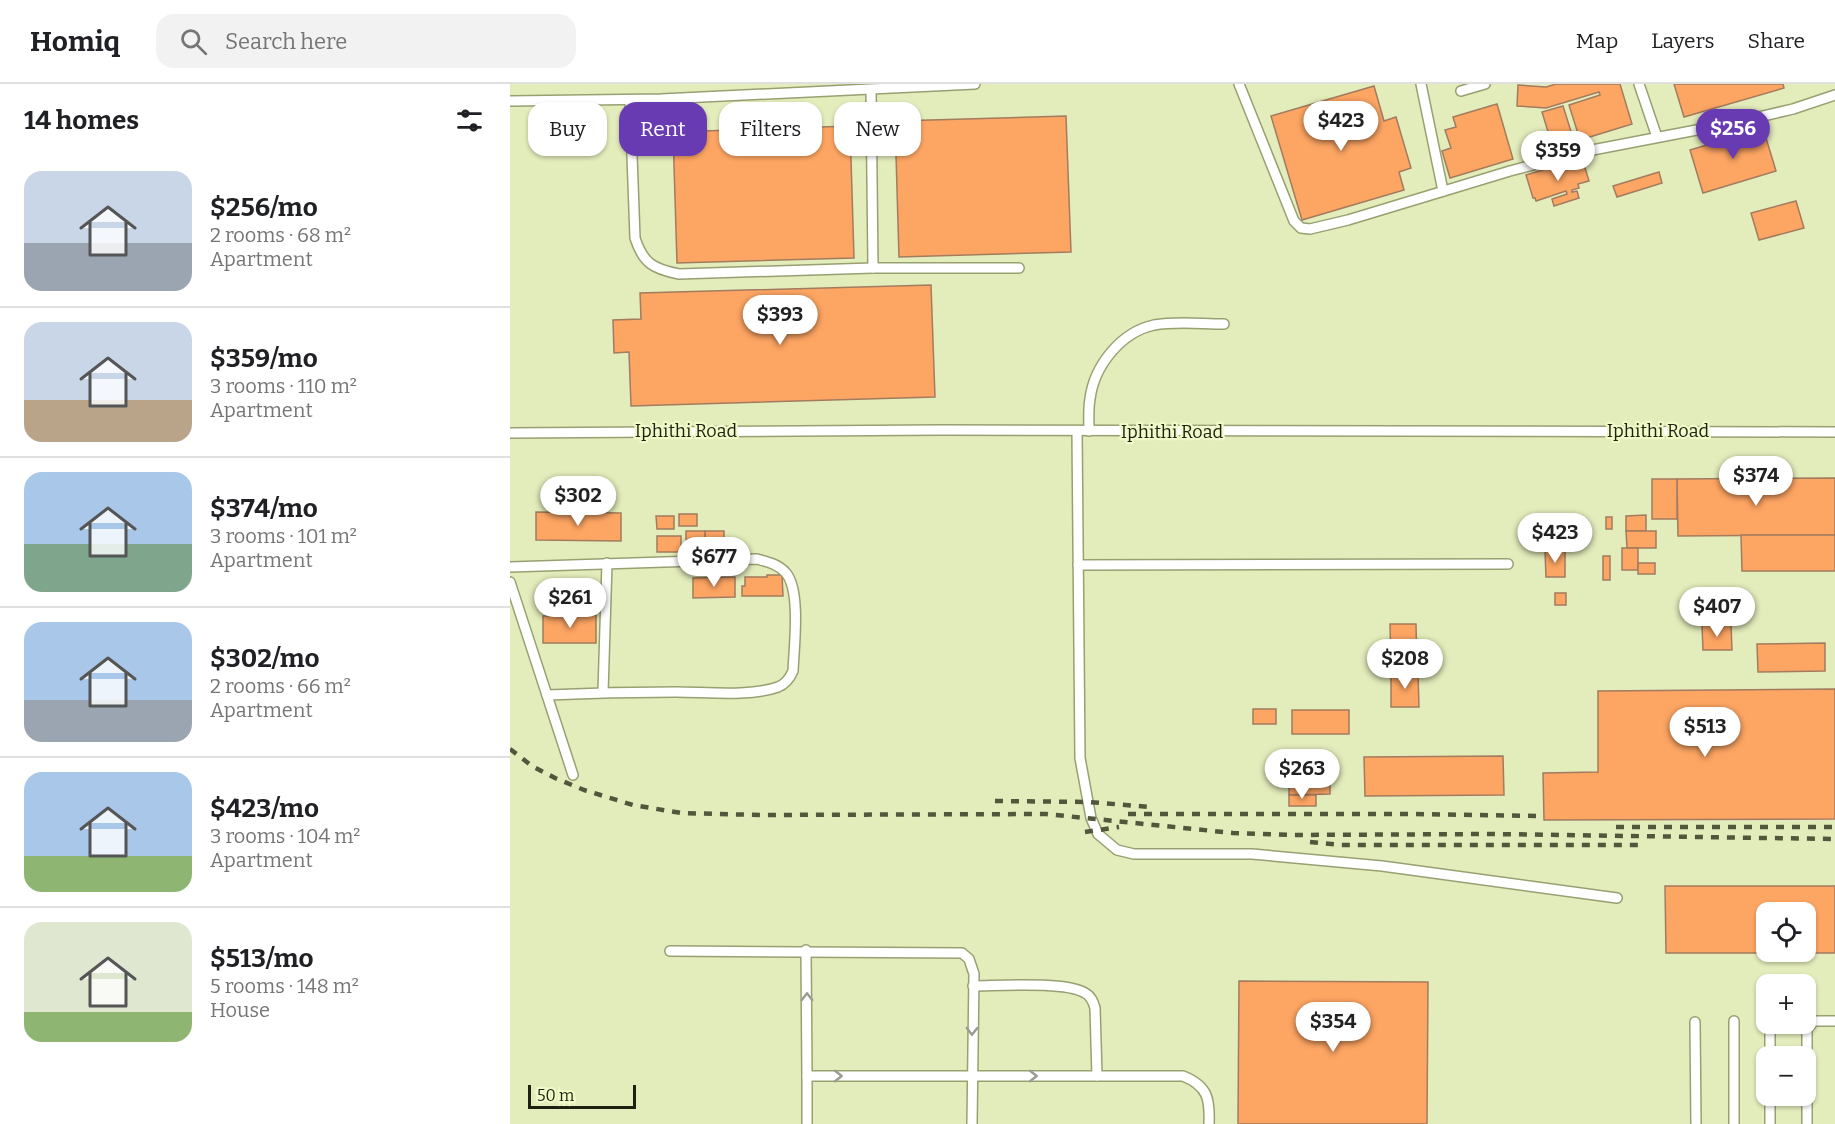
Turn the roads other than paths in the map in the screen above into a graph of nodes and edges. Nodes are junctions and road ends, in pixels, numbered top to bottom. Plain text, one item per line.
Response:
1 (975, 84) edge
2 (1239, 84) edge
3 (1421, 84) edge
4 (1485, 84) edge
5 (1639, 84) edge
6 (871, 90) junction
7 (1461, 91) dead end
8 (1835, 95) edge
9 (630, 100) junction
10 (510, 101) edge
11 (1657, 137) junction
12 (1443, 191) junction
13 (873, 268) junction
14 (1019, 268) dead end
15 (1224, 324) dead end
16 (1077, 431) junction
17 (1089, 431) junction
18 (1835, 432) edge
19 (510, 433) edge
20 (607, 563) junction
21 (1508, 564) dead end
22 (1078, 565) junction
23 (510, 567) edge
24 (510, 582) edge
25 (603, 692) junction
26 (547, 695) junction
27 (573, 775) dead end
28 (1617, 898) dead end
29 (806, 950) junction
30 (670, 951) dead end
31 (973, 986) junction
32 (1734, 1021) dead end
33 (1835, 1021) edge
34 (1695, 1022) dead end
35 (807, 1076) junction
36 (972, 1076) junction
37 (1097, 1076) junction
38 (1770, 1106) edge
39 (807, 1124) edge
40 (972, 1124) edge
41 (1209, 1124) edge
42 (1696, 1124) edge
43 (1734, 1124) edge
44 (1770, 1124) edge
45 (1807, 1124) edge

1 - 6 lane
2 - 12 lane
3 - 12 lane
4 - 7 lane
5 - 11 lane
6 - 9 lane
6 - 13 lane
8 - 11 lane
9 - 10 lane
9 - 13 lane
11 - 12 lane
13 - 14 lane
15 - 17 lane
16 - 17 lane, Iphithi Road
16 - 19 lane, Iphithi Road
16 - 22 lane
17 - 18 lane, Iphithi Road
20 - 23 lane
20 - 25 lane
20 - 25 lane
21 - 22 lane
22 - 28 lane
24 - 26 lane
25 - 26 lane
26 - 27 lane
29 - 30 lane
29 - 31 lane
35 -> 29 lane
31 -> 36 lane
31 - 37 lane
32 - 43 lane
33 - 45 lane
34 - 42 lane
35 -> 36 lane
35 - 39 lane
36 -> 37 lane
36 - 40 lane
37 - 41 lane
38 - 44 lane

